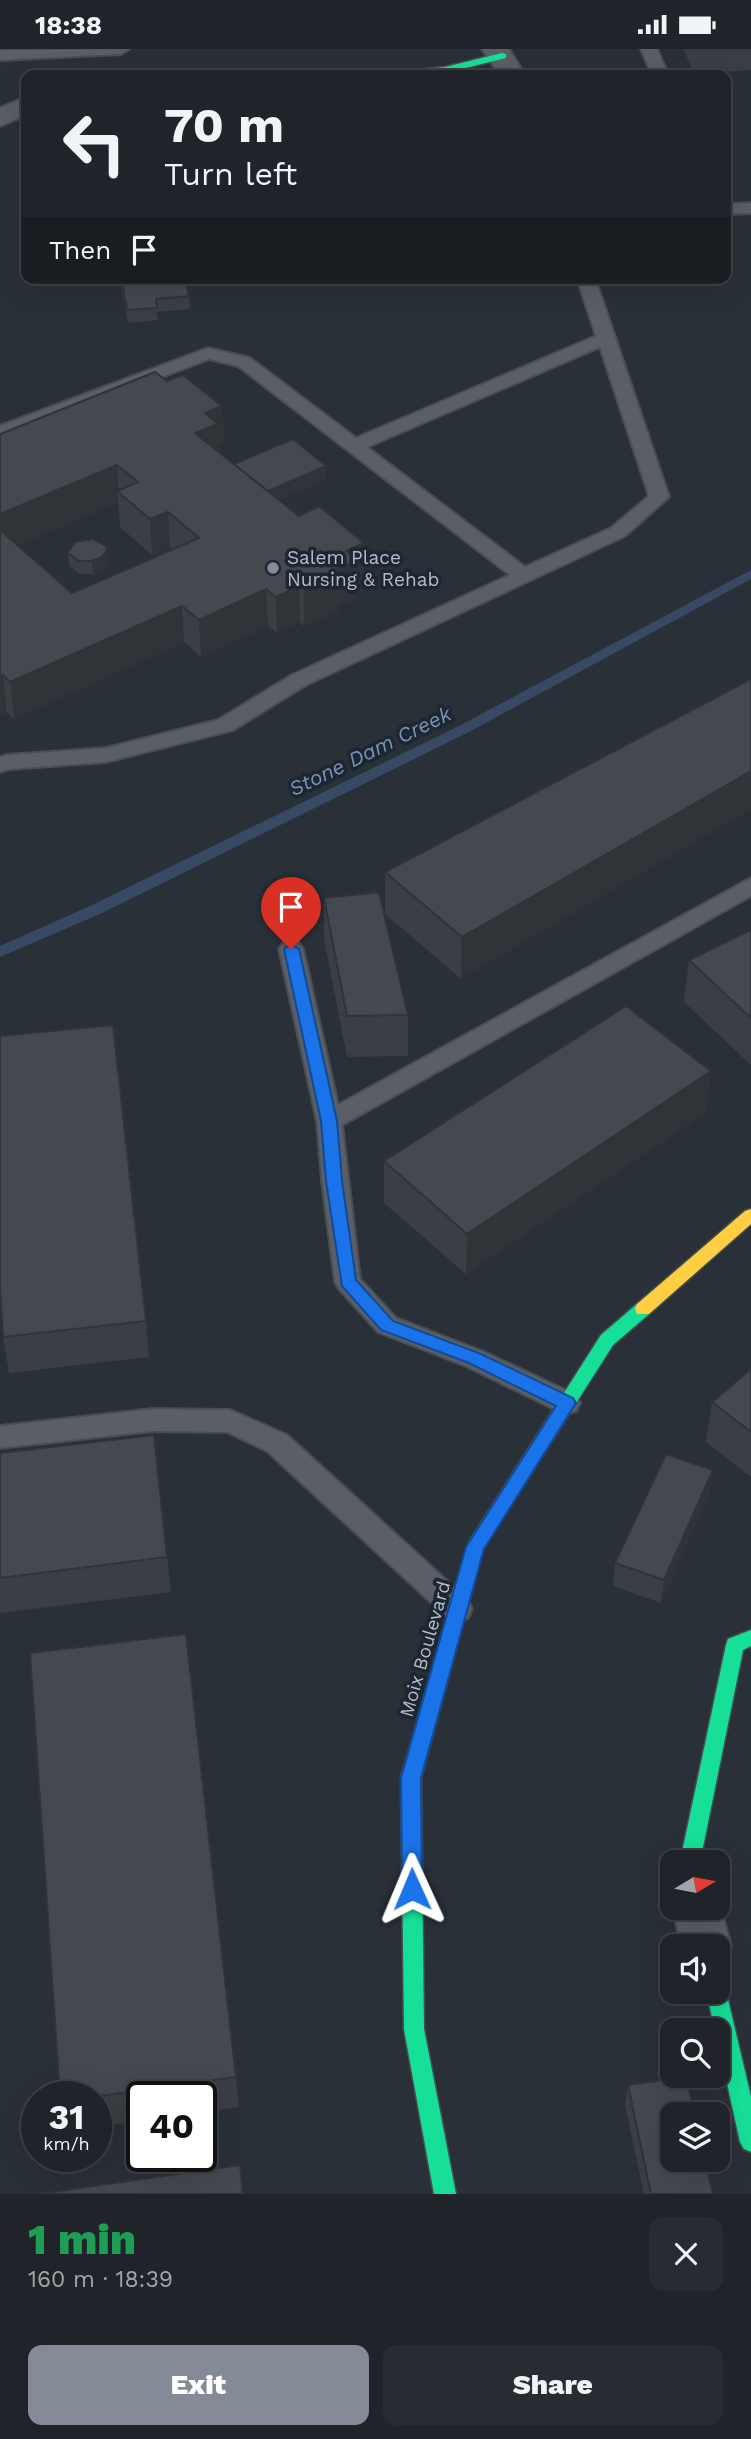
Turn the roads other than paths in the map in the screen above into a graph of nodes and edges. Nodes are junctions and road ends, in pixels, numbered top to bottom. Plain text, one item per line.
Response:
1 (121, 49) edge
2 (649, 49) edge
3 (0, 55) edge
4 (503, 60) edge
5 (445, 70) edge
6 (658, 70) edge
7 (21, 108) edge
8 (0, 118) edge
9 (751, 208) edge
10 (731, 209) edge
11 (588, 284) dead end
12 (606, 338) junction
13 (0, 433) edge
14 (354, 446) junction
15 (524, 576) junction
16 (0, 765) edge
17 (751, 886) edge
18 (291, 949) dead end
19 (329, 1121) junction
20 (751, 1215) edge
21 (567, 1403) junction
22 (0, 1437) edge
23 (458, 1609) junction
24 (751, 1638) edge
25 (692, 1850) edge
26 (719, 2004) edge
27 (751, 2142) edge
28 (445, 2194) edge

1 - 3 lane
2 - 6 lane
4 - 5 street
7 - 8 street
9 - 10 lane
11 - 12 lane
12 - 14 lane
12 - 15 lane
13 - 14 lane
14 - 15 lane
15 - 16 lane
17 - 19 lane
18 - 19 lane
19 - 21 lane
20 - 21 street, Moix Boulevard
21 - 23 street, Moix Boulevard
22 - 23 lane
23 - 28 street, Moix Boulevard
24 - 25 street
26 - 27 street

